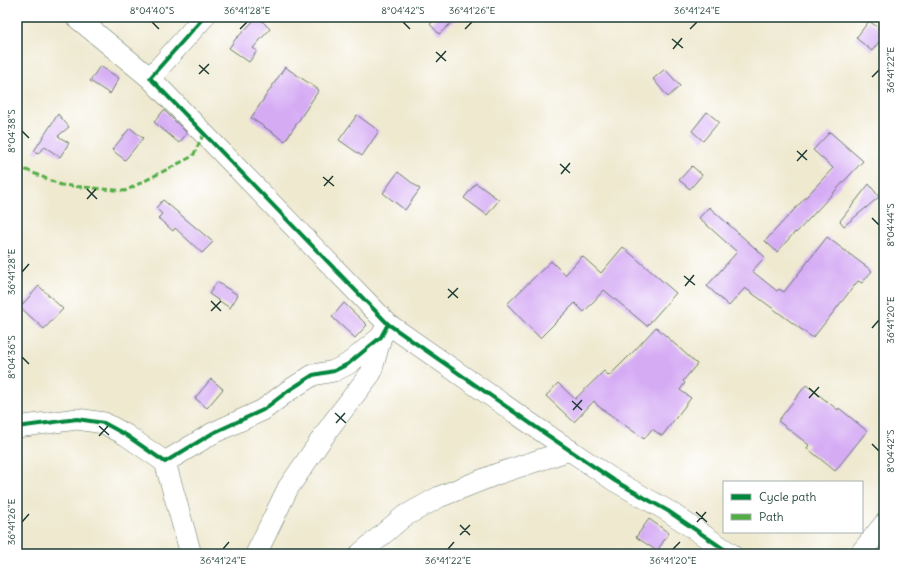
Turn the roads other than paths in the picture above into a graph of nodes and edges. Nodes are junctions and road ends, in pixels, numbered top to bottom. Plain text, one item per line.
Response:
1 (76, 17) edge
2 (204, 17) edge
3 (150, 78) junction
4 (384, 331) junction
5 (17, 427) edge
6 (570, 450) junction
7 (165, 462) junction
8 (884, 524) edge
9 (191, 554) edge
10 (256, 554) edge
11 (360, 554) edge
12 (731, 554) edge
13 (860, 554) edge

1 - 3 street
2 - 3 street
3 - 4 street
4 - 6 street
4 - 7 street
4 - 10 street
5 - 7 street
6 - 11 street
6 - 12 street
7 - 9 street
8 - 13 street

